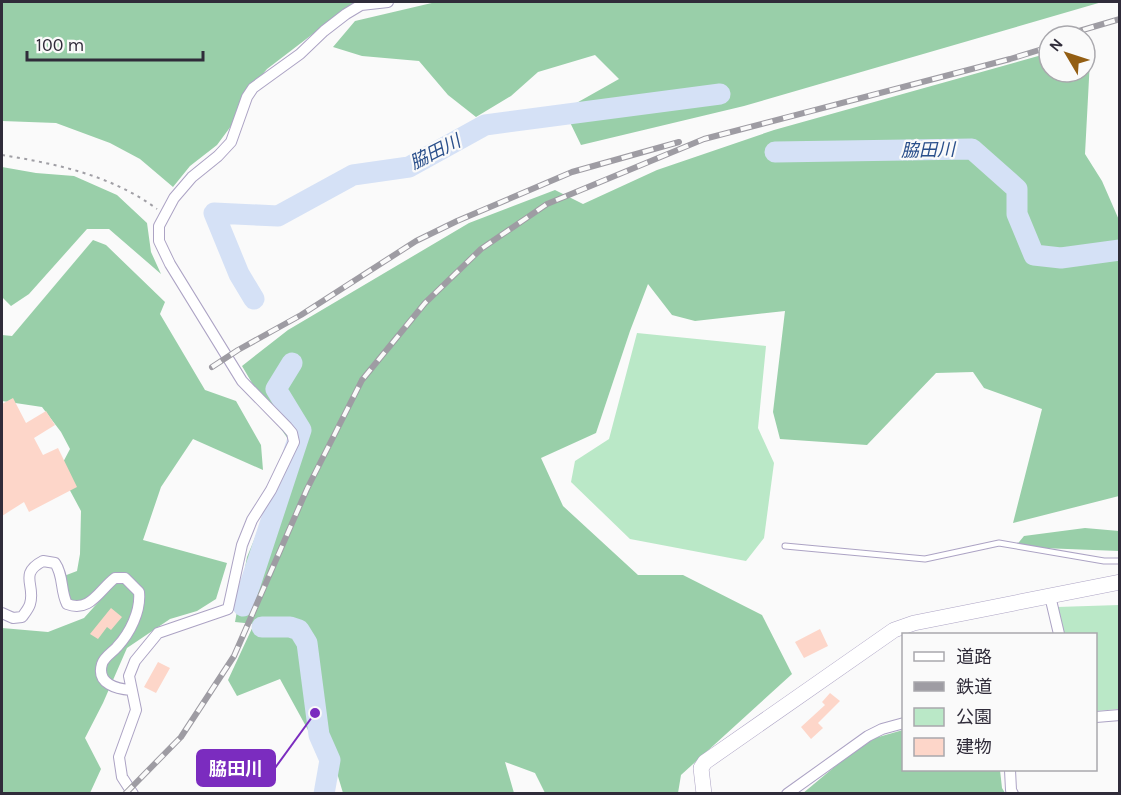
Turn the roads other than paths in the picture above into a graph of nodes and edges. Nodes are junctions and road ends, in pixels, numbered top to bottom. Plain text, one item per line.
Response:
1 (388, 2) edge
2 (786, 546) dead end
3 (1119, 561) edge
4 (1119, 582) edge
5 (1050, 596) junction
6 (2, 613) edge
7 (1059, 633) edge
8 (131, 690) junction
9 (1119, 715) edge
10 (1097, 717) edge
11 (902, 723) edge
12 (1010, 771) edge
13 (133, 794) edge
14 (704, 794) edge
15 (787, 794) edge
16 (1013, 794) edge

1 - 8 street
2 - 3 lane
4 - 5 street
5 - 7 street
5 - 14 street
6 - 8 street
8 - 13 street
9 - 10 street
11 - 15 street
12 - 16 street

